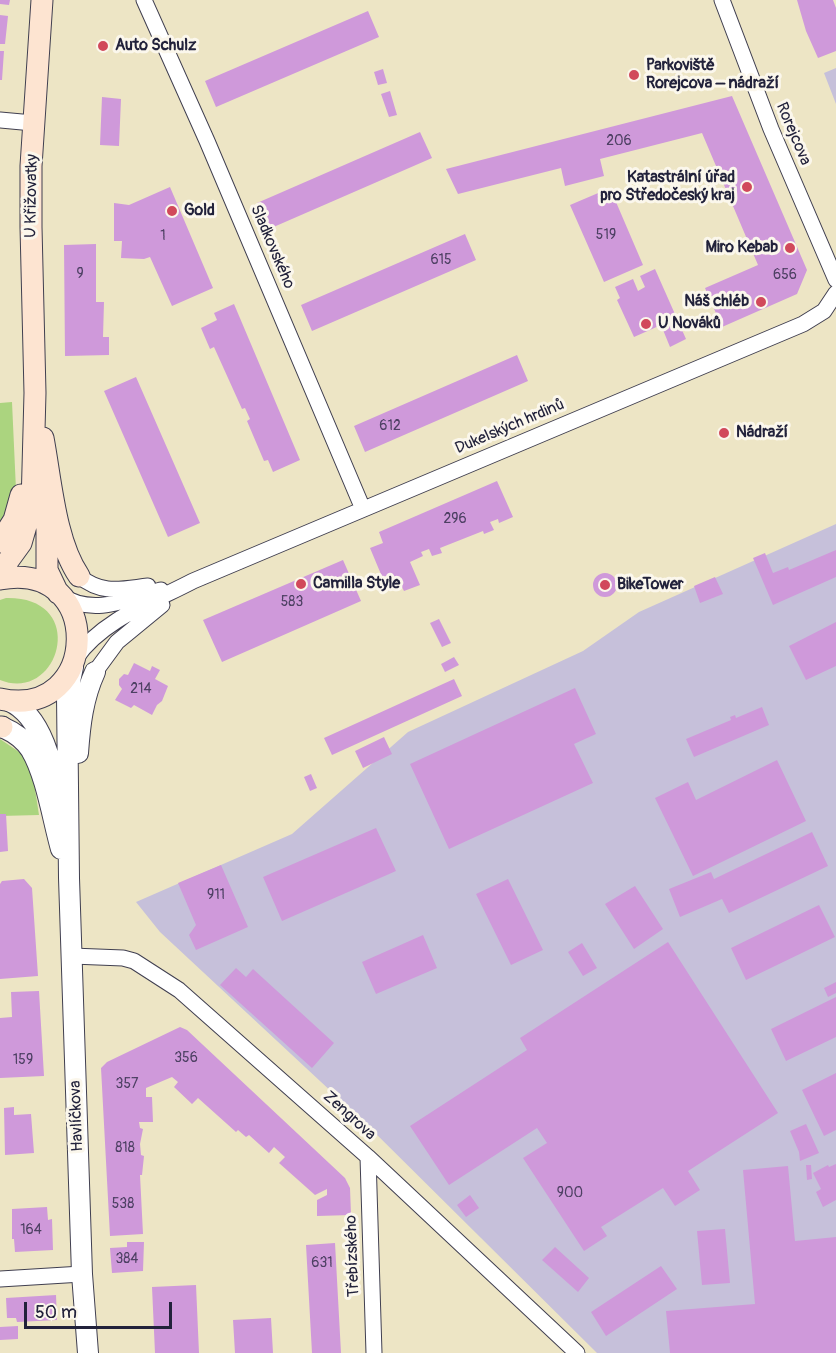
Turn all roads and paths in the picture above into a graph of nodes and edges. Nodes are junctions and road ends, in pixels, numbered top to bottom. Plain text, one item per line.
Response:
1 (42, 0) edge
2 (144, 0) edge
3 (722, 0) edge
4 (0, 120) edge
5 (33, 123) junction
6 (836, 280) edge
7 (835, 298) edge
8 (35, 393) junction
9 (363, 509) junction
10 (0, 542) edge
11 (0, 572) edge
12 (79, 576) joint
13 (0, 579) edge
14 (193, 581) junction
15 (59, 594) junction
16 (76, 658) junction
17 (95, 672) joint
18 (3, 700) edge
19 (1, 727) edge
20 (69, 878) junction
21 (72, 956) junction
22 (368, 1157) junction
23 (82, 1274) junction
24 (0, 1278) edge
25 (88, 1353) edge
26 (374, 1353) edge
27 (577, 1353) edge

1 - 5 main road, U Křižovatky
2 - 9 street, Sladkovského
3 - 6 street, Rorejcova
4 - 5 street
5 - 8 main road, U Křižovatky
7 - 9 street, Dukelských hrdinů
8 - 10 main road
8 - 11 main road, U Křižovatky
8 - 12 main road
8 - 15 main road, U Křižovatky
9 - 14 street, Dukelských hrdinů
12 - 14 street, Dukelských hrdinů
13 - 15 main road
14 - 15 street, Dukelských hrdinů
14 - 16 street, Dukelských hrdinů
14 - 17 street, Dukelských hrdinů
15 - 16 main road, U Křižovatky
16 - 18 main road
16 - 20 street, Havlíčkova
17 - 20 street
18 - 20 street, Havlíčkova
19 - 20 street
20 - 21 street, Havlíčkova
21 - 22 street, Zengrova
21 - 23 street, Havlíčkova
22 - 26 street, Třebízského
22 - 27 street, Zengrova
23 - 24 street
23 - 25 street, Havlíčkova

